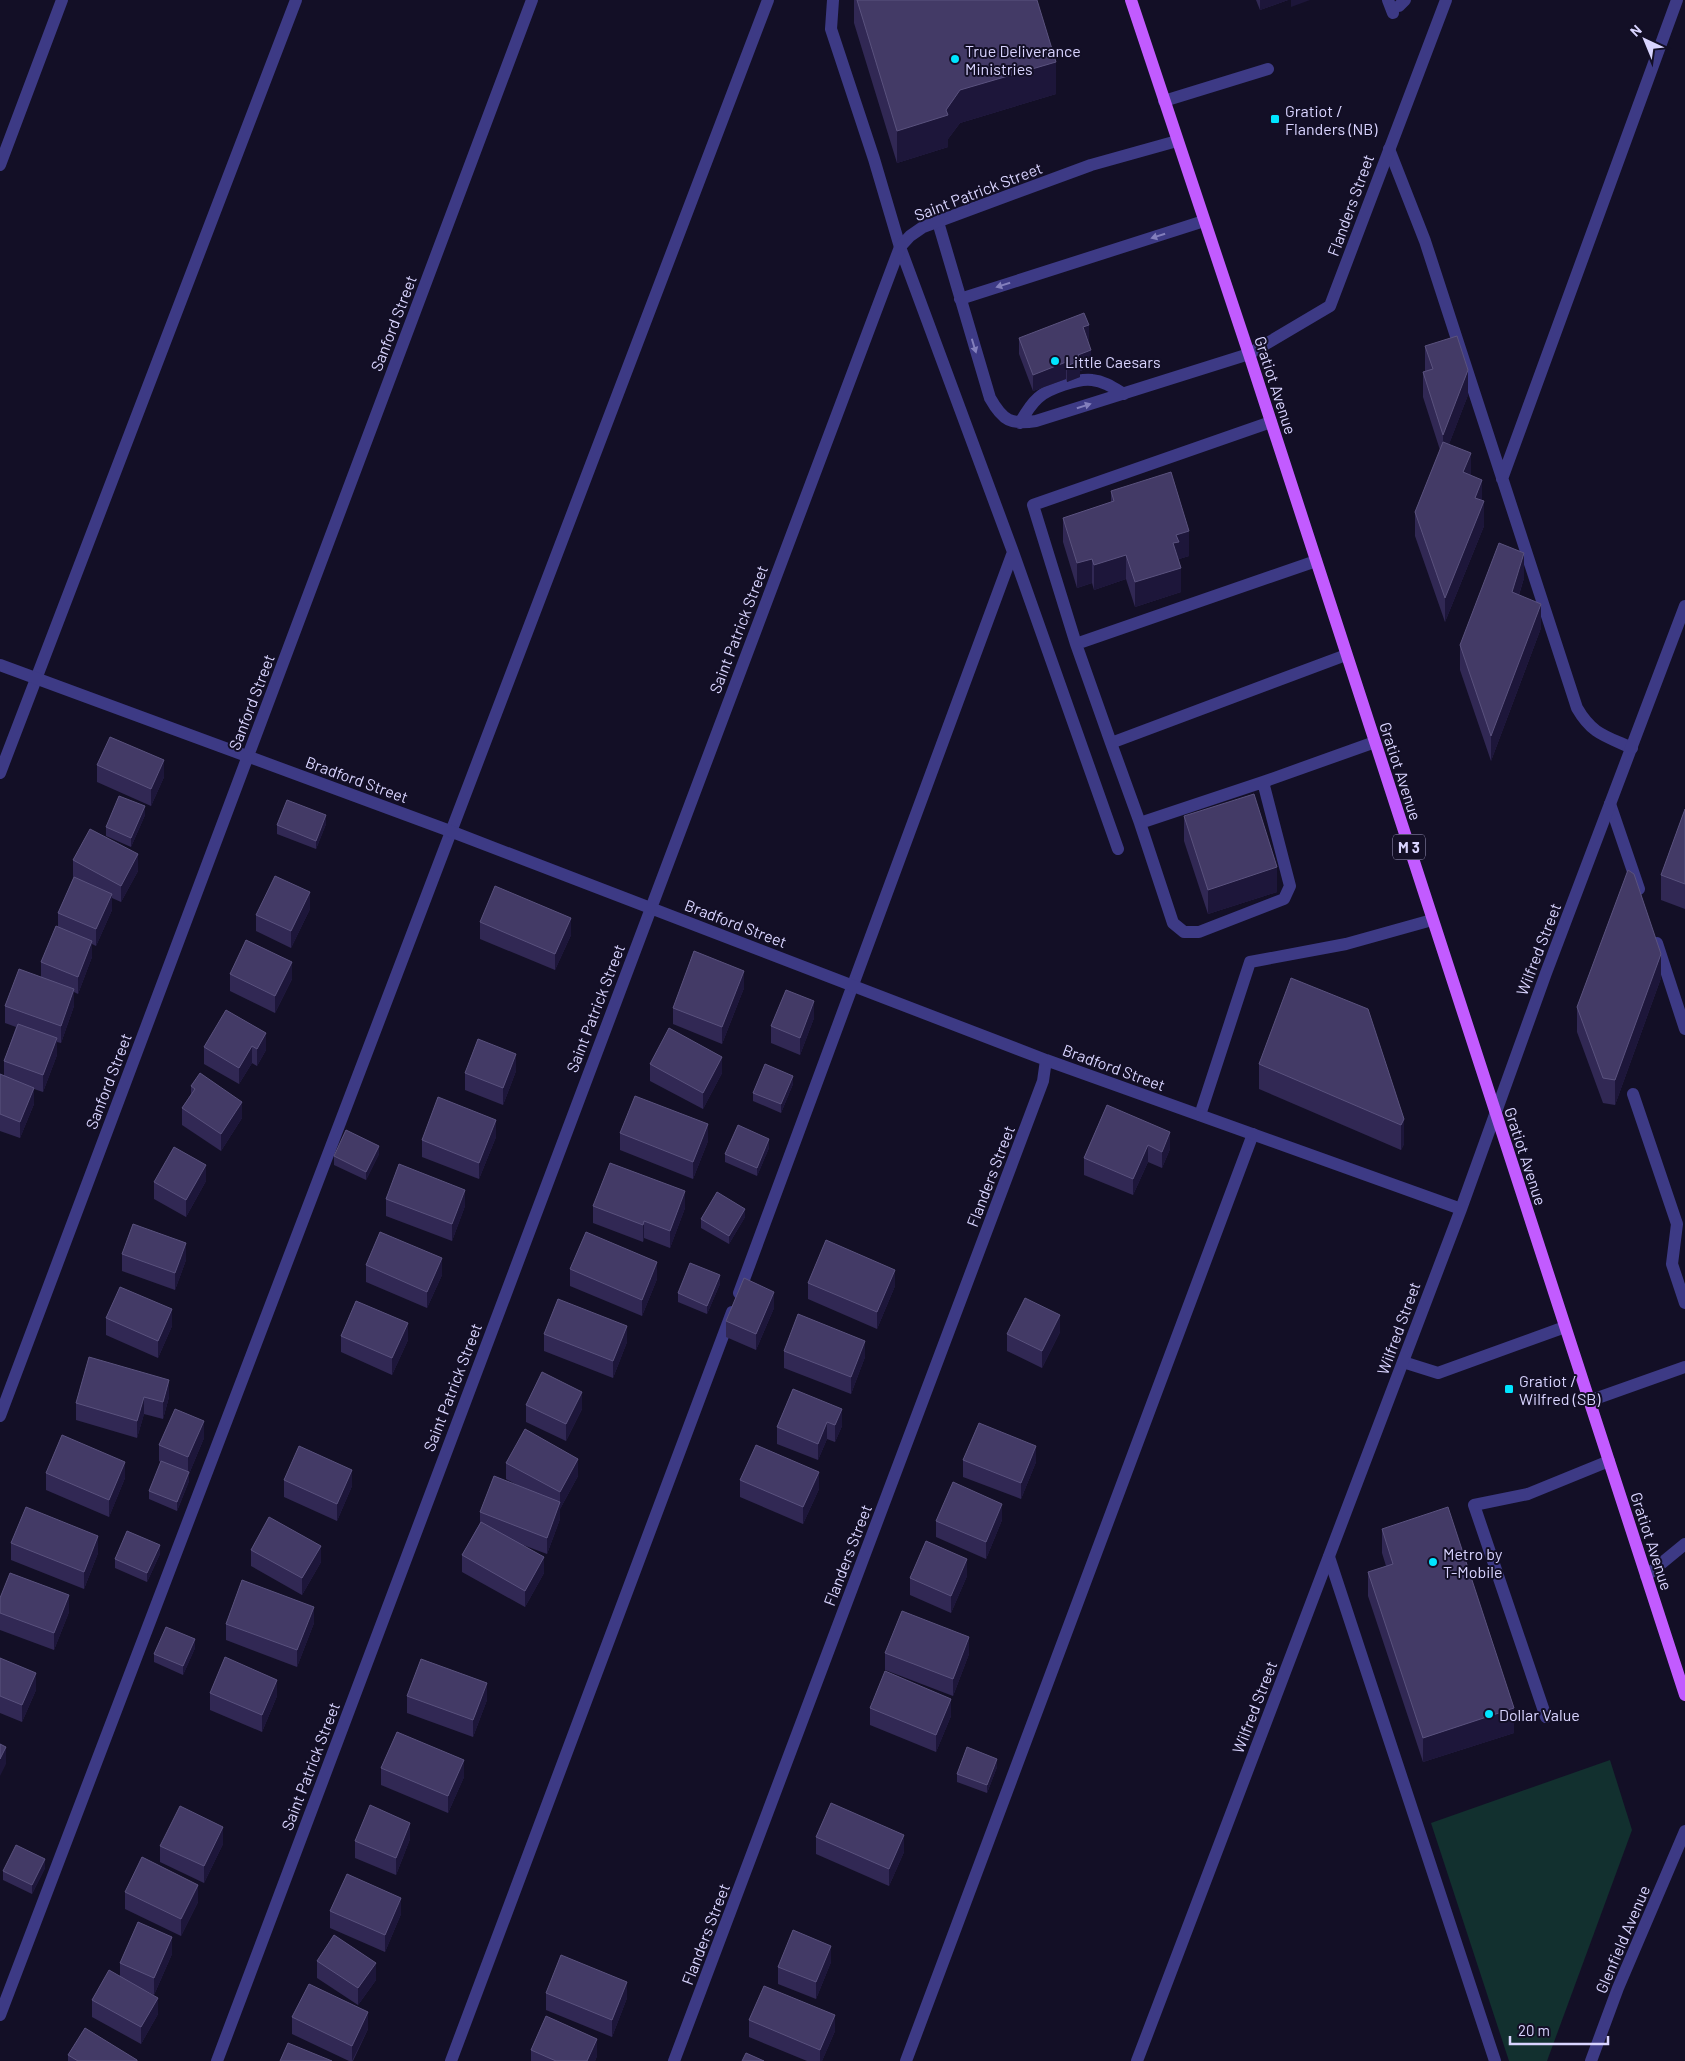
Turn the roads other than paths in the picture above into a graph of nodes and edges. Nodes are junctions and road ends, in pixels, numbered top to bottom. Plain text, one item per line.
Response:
1 (62, 0) edge
2 (296, 0) edge
3 (532, 0) edge
4 (768, 0) edge
5 (833, 0) edge
6 (1131, 0) edge
7 (1446, 0) edge
8 (1677, 0) edge
9 (1268, 70) dead end
10 (1164, 101) junction
11 (1177, 141) junction
12 (1389, 149) junction
13 (0, 165) edge
14 (1204, 220) junction
15 (938, 222) junction
16 (900, 247) junction
17 (960, 299) junction
18 (1249, 354) junction
19 (1124, 394) junction
20 (1271, 422) junction
21 (1020, 423) junction
22 (1502, 479) junction
23 (1012, 552) junction
24 (1316, 561) junction
25 (1685, 606) edge
26 (1076, 644) junction
27 (1346, 655) junction
28 (0, 665) edge
29 (35, 678) junction
30 (1374, 742) junction
31 (1111, 743) junction
32 (1632, 748) junction
33 (248, 756) junction
34 (0, 773) edge
35 (1263, 782) junction
36 (1610, 804) junction
37 (1140, 822) junction
38 (450, 831) junction
39 (1118, 849) dead end
40 (1642, 898) edge
41 (650, 908) junction
42 (1432, 920) junction
43 (1654, 935) edge
44 (853, 986) junction
45 (1685, 1029) edge
46 (1046, 1060) junction
47 (1633, 1094) dead end
48 (1495, 1113) junction
49 (1200, 1115) junction
50 (1253, 1134) junction
51 (1461, 1209) junction
52 (1685, 1303) edge
53 (1565, 1327) junction
54 (1403, 1362) junction
55 (1685, 1367) edge
56 (1589, 1400) junction
57 (0, 1416) edge
58 (1608, 1461) junction
59 (1685, 1544) edge
60 (1329, 1557) junction
61 (1646, 1576) junction
62 (1685, 1695) edge
63 (1546, 1717) dead end
64 (1685, 1831) edge
65 (0, 2015) edge
66 (216, 2061) edge
67 (452, 2061) edge
68 (674, 2061) edge
69 (906, 2061) edge
70 (1137, 2061) edge
71 (1495, 2061) edge
72 (1591, 2061) edge

1 - 13 street
2 - 29 street
3 - 33 street, Sanford Street
4 - 38 street
5 - 16 street
6 - 10 main road, Gratiot Avenue / M 3
7 - 12 street, Flanders Street
8 - 22 street
9 - 10 street
10 - 11 main road, Gratiot Avenue / M 3
11 - 14 main road, Gratiot Avenue / M 3
11 - 15 street, Saint Patrick Street
12 - 18 street, Flanders Street
12 - 22 street
14 -> 17 street
14 - 18 main road, Gratiot Avenue / M 3
15 - 16 street, Saint Patrick Street
15 - 17 street
16 - 23 street
16 - 41 street, Saint Patrick Street
17 -> 21 street
18 - 19 street, Flanders Street
18 - 20 main road, Gratiot Avenue / M 3
21 -> 19 street, Flanders Street
19 - 21 street
20 - 24 main road, Gratiot Avenue / M 3
20 - 26 street
22 - 32 street
23 - 39 street
23 - 44 street
24 - 26 street
24 - 27 main road, Gratiot Avenue / M 3
25 - 32 street, Wilfred Street
26 - 31 street
27 - 30 main road, Gratiot Avenue / M 3
27 - 31 street
28 - 29 street, Bradford Street
29 - 33 street, Bradford Street
29 - 34 street
30 - 35 street
30 - 42 main road, Gratiot Avenue / M 3
31 - 37 street
32 - 36 street, Wilfred Street
33 - 38 street, Bradford Street
33 - 57 street, Sanford Street
35 - 37 street
35 - 37 street
36 - 40 street
36 - 48 street, Wilfred Street
38 - 41 street, Bradford Street
38 - 65 street
41 - 44 street, Bradford Street
41 - 66 street, Saint Patrick Street
42 - 48 main road, Gratiot Avenue / M 3
42 - 49 street
43 - 45 street
44 - 46 street, Bradford Street
44 - 67 street
46 - 49 street, Bradford Street
46 - 68 street, Flanders Street
47 - 52 street
48 - 51 street, Wilfred Street
48 - 53 main road, Gratiot Avenue / M 3
49 - 50 street, Bradford Street
50 - 51 street, Bradford Street
50 - 69 street
51 - 54 street, Wilfred Street
53 - 54 street
53 - 56 main road, Gratiot Avenue / M 3
54 - 60 street, Wilfred Street
55 - 56 street
56 - 58 main road, Gratiot Avenue / M 3
58 - 61 main road, Gratiot Avenue / M 3
58 - 63 street
59 - 61 street
60 - 70 street, Wilfred Street
60 - 71 street
61 - 62 main road, Gratiot Avenue / M 3
64 - 72 street, Glenfield Avenue

